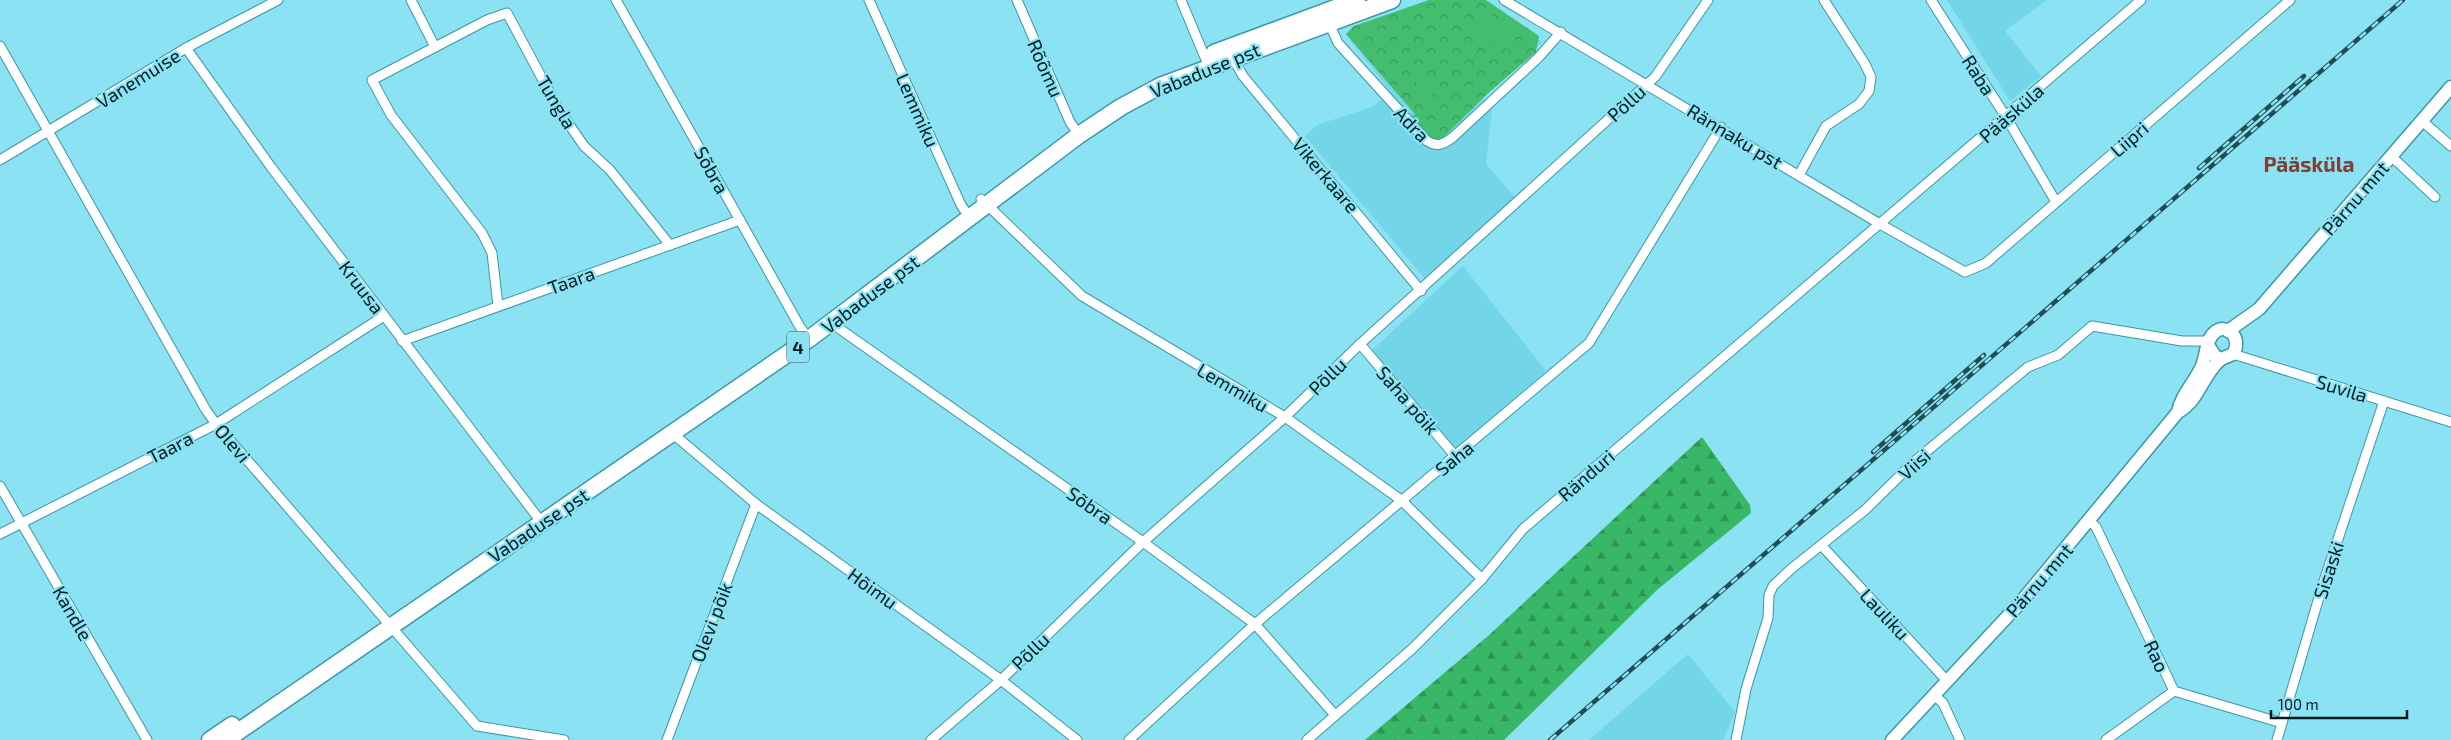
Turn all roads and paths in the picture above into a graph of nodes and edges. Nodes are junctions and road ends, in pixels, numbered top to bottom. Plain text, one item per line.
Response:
1 (278, 0) edge
2 (411, 0) edge
3 (616, 0) edge
4 (869, 0) edge
5 (1016, 0) edge
6 (1181, 0) edge
7 (1357, 0) edge
8 (1392, 0) edge
9 (1504, 0) edge
10 (1708, 0) edge
11 (1824, 0) edge
12 (1931, 0) edge
13 (2141, 0) edge
14 (2290, 0) edge
15 (1327, 17) junction
16 (1561, 32) junction
17 (0, 46) edge
18 (435, 47) junction
19 (186, 48) junction
20 (1233, 58) junction
21 (1207, 62) junction
22 (1648, 84) junction
23 (2449, 95) edge
24 (2006, 117) junction
25 (2422, 121) junction
26 (1721, 127) junction
27 (48, 132) junction
28 (1077, 132) junction
29 (2451, 146) edge
30 (2391, 156) junction
31 (0, 160) edge
32 (1799, 175) junction
33 (2435, 197) dead end
34 (984, 202) junction
35 (2056, 202) junction
36 (968, 214) junction
37 (740, 220) junction
38 (1880, 224) junction
39 (670, 245) junction
40 (1965, 272) joint
41 (1421, 291) junction
42 (498, 306) junction
43 (2259, 309) junction
44 (384, 316) junction
45 (829, 319) junction
46 (2228, 331) junction
47 (807, 336) junction
48 (402, 341) junction
49 (2209, 343) junction
50 (1360, 344) junction
51 (2231, 352) junction
52 (2384, 401) junction
53 (2178, 412) junction
54 (1285, 417) junction
55 (2451, 422) edge
56 (216, 424) junction
57 (672, 433) junction
58 (1456, 456) junction
59 (0, 486) edge
60 (1401, 500) junction
61 (756, 504) junction
62 (540, 519) junction
63 (2090, 522) junction
64 (21, 523) junction
65 (0, 534) edge
66 (1143, 542) junction
67 (1822, 546) junction
68 (1482, 579) junction
69 (388, 623) junction
70 (1256, 624) junction
71 (1001, 680) junction
72 (1948, 682) junction
73 (2174, 691) junction
74 (1935, 696) junction
75 (1334, 715) junction
76 (2282, 723) junction
77 (147, 740) edge
78 (210, 740) edge
79 (226, 740) edge
80 (564, 740) edge
81 (667, 740) edge
82 (931, 740) edge
83 (1077, 740) edge
84 (1129, 740) edge
85 (1307, 740) edge
86 (1736, 740) edge
87 (1892, 740) edge
88 (1960, 740) edge
89 (2106, 740) edge
90 (2277, 740) edge

1 - 19 street, Vanemuise
2 - 18 street
3 - 37 street, Sõbra
4 - 36 street, Lemmiku
5 - 28 street, Rõõmu
6 - 21 street
7 - 15 highway, Vabaduse pst / 4
8 - 15 highway, Vabaduse pst / 4
9 - 16 street, Rännaku pst
10 - 22 street, Põllu
11 - 32 street
12 - 24 street, Raba
13 - 24 street, Pääsküla
14 - 35 street, Liipri
15 - 16 street, Adra
15 - 20 highway, Vabaduse pst / 4
15 - 21 highway, Vabaduse pst / 4
16 - 22 street, Rännaku pst
17 - 27 street, Olevi
18 - 39 street, Tungla
18 - 42 street, Tungla
19 - 27 street, Vanemuise
19 - 44 street, Kruusa
20 - 21 highway, Vabaduse pst / 4
20 - 41 street, Vikerkaare
21 - 28 highway, Vabaduse pst / 4
22 - 26 street, Rännaku pst
22 - 41 street, Põllu
23 - 25 main road, Pärnu mnt
24 - 35 street, Raba
24 - 38 street, Pääsküla
25 - 29 street
25 - 30 main road, Pärnu mnt
26 - 32 street, Rännaku pst
26 - 58 street, Saha
27 - 31 street, Vanemuise
27 - 56 street, Olevi
28 - 34 highway, Vabaduse pst / 4
30 - 33 street
30 - 43 main road, Pärnu mnt
32 - 38 street, Rännaku pst
34 - 36 highway, Vabaduse pst / 4
34 - 54 street, Lemmiku
35 - 40 street, Liipri
36 - 45 highway, Vabaduse pst / 4
37 - 39 street, Taara
37 - 47 street, Sõbra
38 - 40 street, Rännaku pst
38 - 68 street, Ränduri
39 - 42 street, Taara
41 - 50 street, Põllu
42 - 48 street, Taara
43 - 46 main road, Pärnu mnt
43 - 51 main road, Pärnu mnt
44 - 48 street, Kruusa
44 - 56 street, Taara
45 - 47 highway, Vabaduse pst / 4
45 - 66 street, Sõbra
46 - 49 main road
46 - 51 main road
47 - 57 highway, Vabaduse pst / 4
47 - 62 highway, Vabaduse pst / 4
48 - 62 street, Kruusa
49 - 51 main road
49 - 53 main road, Pärnu mnt
49 - 67 street, Viisi
50 - 54 street, Põllu
50 - 58 street, Saha põik
51 - 52 street, Suvila
51 - 53 main road, Pärnu mnt
52 - 55 street, Suvila
52 - 76 street, Sisaski
53 - 63 main road, Pärnu mnt
54 - 60 street, Lemmiku
54 - 66 street, Põllu
56 - 64 street, Taara
56 - 69 street, Olevi
57 - 61 street, Hõimu
57 - 62 highway, Vabaduse pst / 4
58 - 60 street, Saha
59 - 64 street, Kandle
60 - 68 street, Lemmiku
60 - 70 street, Saha
61 - 71 street, Hõimu
61 - 81 street, Olevi põik
62 - 69 highway, Vabaduse pst / 4
63 - 72 main road, Pärnu mnt
63 - 73 street, Rao
64 - 65 street, Taara
64 - 77 street, Kandle
66 - 70 street, Sõbra
66 - 71 street, Põllu
67 - 72 street, Lauliku
67 - 86 street, Viisi
68 - 75 street, Ränduri
69 - 78 highway, Vabaduse pst / 4
69 - 79 highway, Vabaduse pst / 4
69 - 80 street, Olevi
70 - 75 street, Sõbra
70 - 84 street, Saha
71 - 82 street, Põllu
71 - 83 street, Hõimu
72 - 74 main road, Pärnu mnt
73 - 76 street, Rao
73 - 89 street
74 - 87 main road, Pärnu mnt
74 - 88 street
75 - 85 street, Ränduri
76 - 90 street, Sisaski

